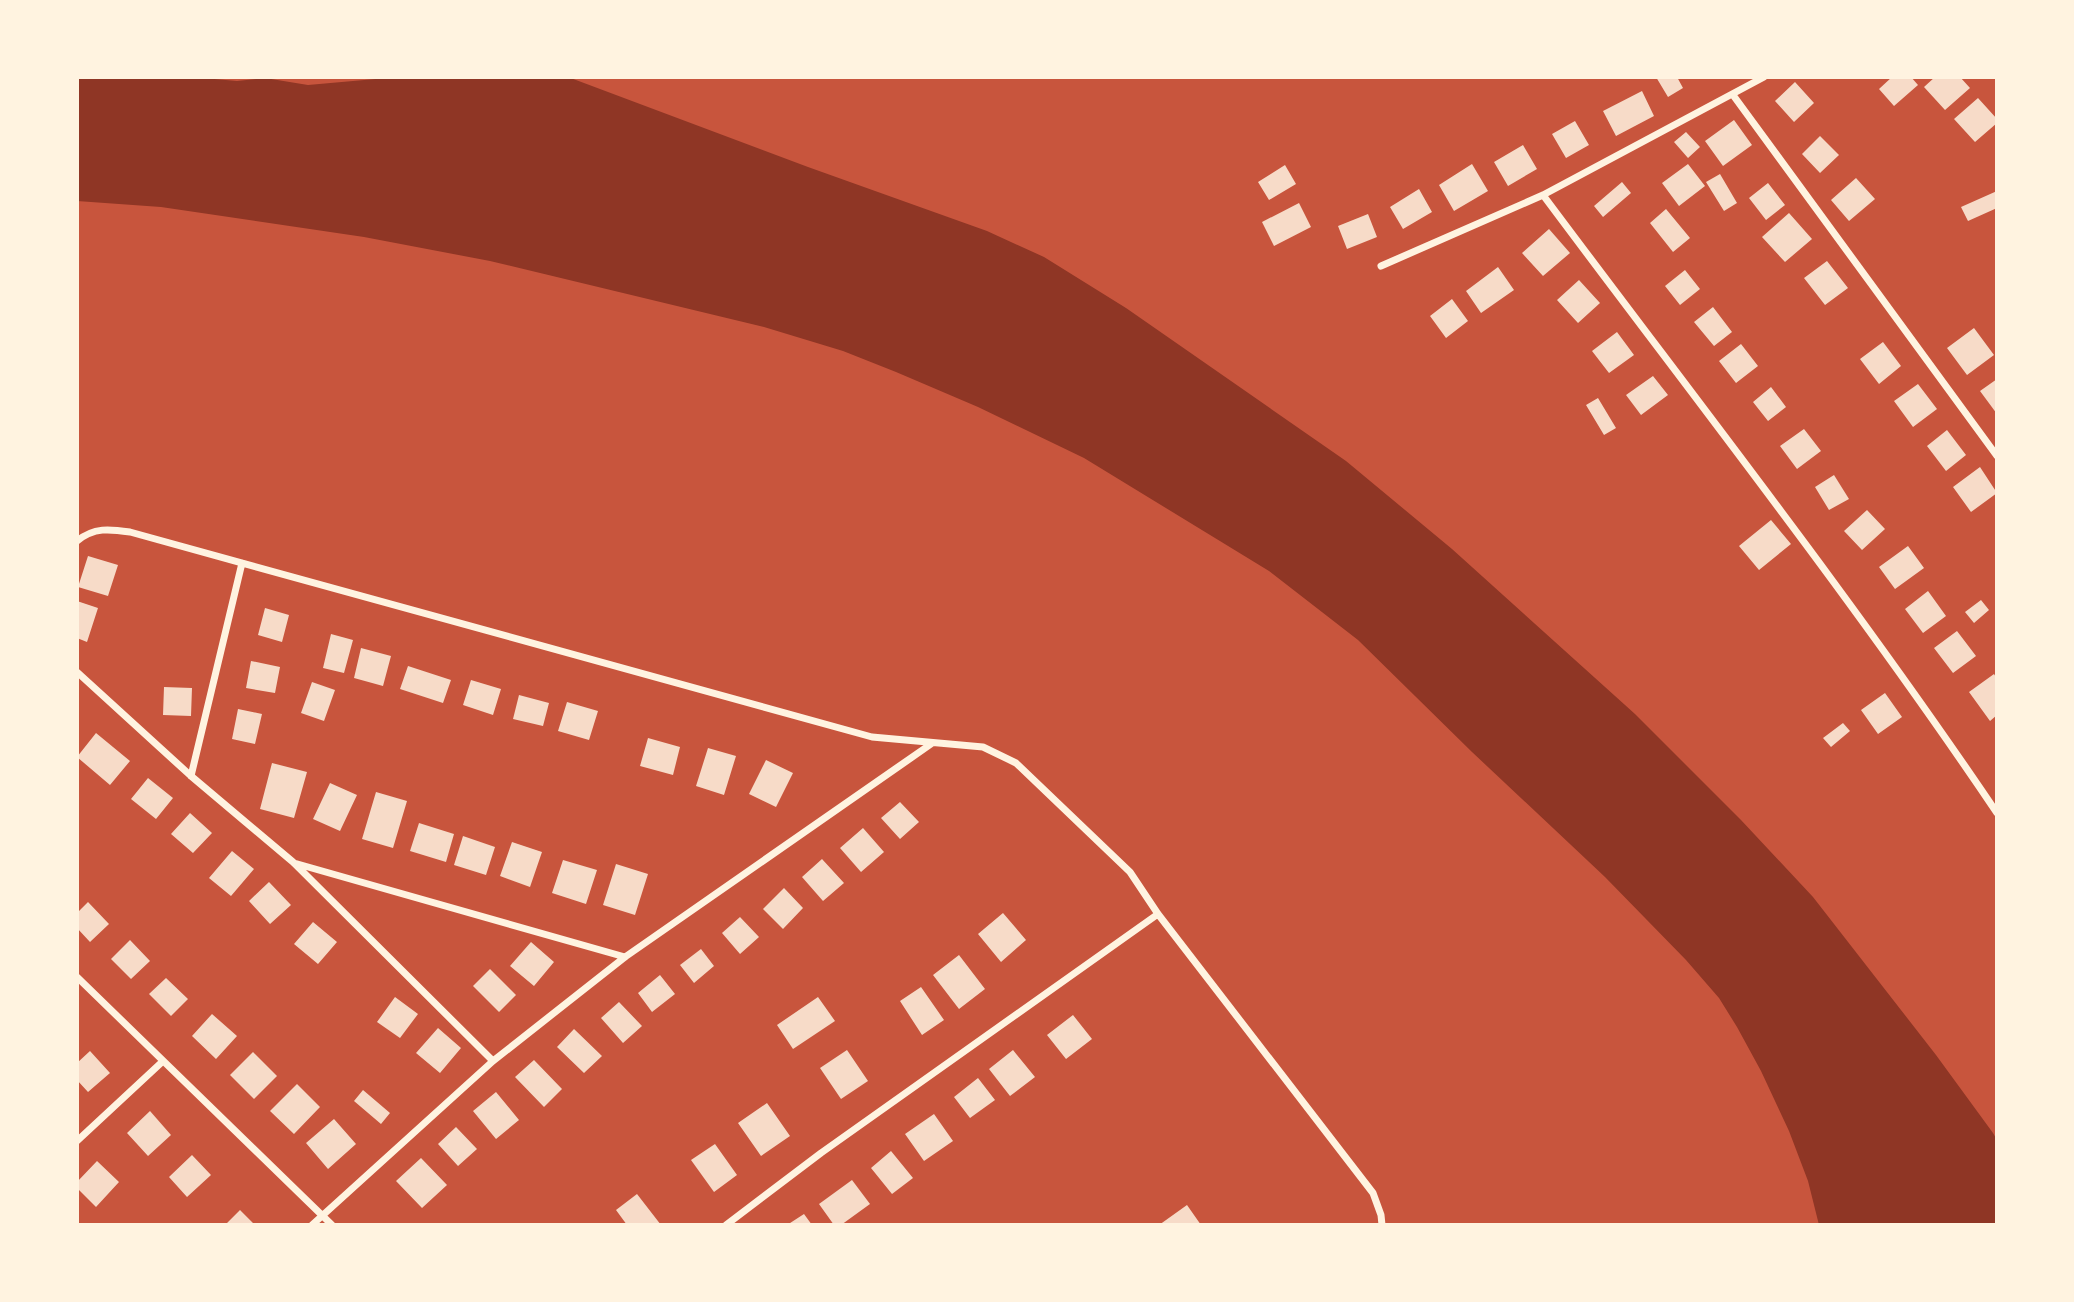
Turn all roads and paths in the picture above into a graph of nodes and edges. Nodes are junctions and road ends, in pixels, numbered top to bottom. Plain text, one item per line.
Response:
1 (1763, 77) edge
2 (1733, 95) junction
3 (1543, 195) junction
4 (1381, 266) dead end
5 (1997, 456) edge
6 (77, 541) edge
7 (242, 563) junction
8 (77, 672) edge
9 (932, 743) junction
10 (191, 776) junction
11 (1997, 813) edge
12 (293, 862) junction
13 (1158, 914) junction
14 (625, 957) junction
15 (77, 977) edge
16 (493, 1061) junction
17 (162, 1062) junction
18 (77, 1140) edge
19 (322, 1216) junction
20 (312, 1225) edge
21 (332, 1225) edge
22 (726, 1225) edge
23 (1382, 1225) edge

1 - 2 street
2 - 3 street
2 - 5 street
3 - 4 street
3 - 11 street
6 - 7 street
7 - 9 street
7 - 10 street
8 - 10 street
9 - 13 street
9 - 14 street
10 - 12 street
12 - 14 street
12 - 16 street
13 - 22 street
13 - 23 street
14 - 16 street
15 - 17 street
16 - 19 street
17 - 18 street
17 - 19 street
19 - 20 street
19 - 21 street

